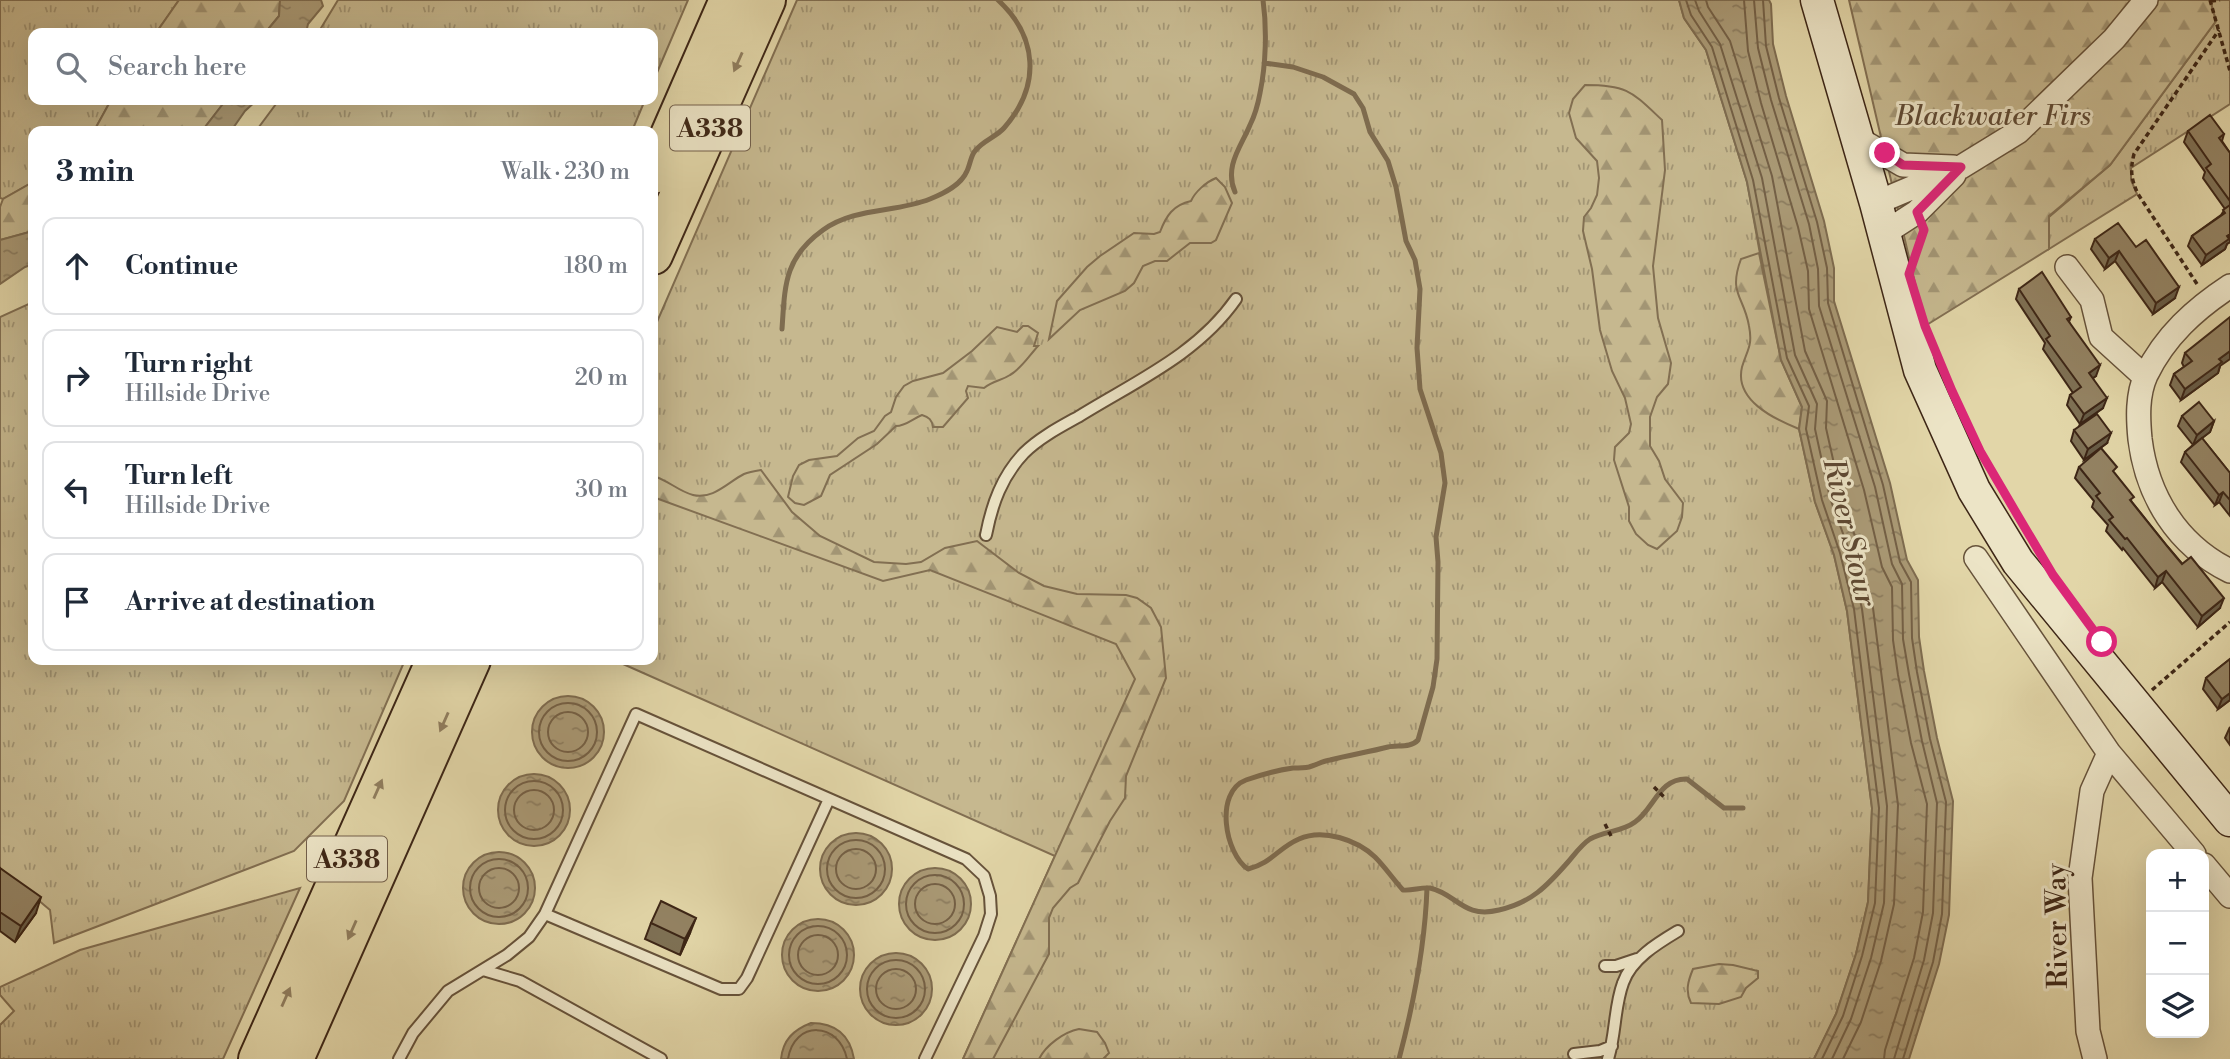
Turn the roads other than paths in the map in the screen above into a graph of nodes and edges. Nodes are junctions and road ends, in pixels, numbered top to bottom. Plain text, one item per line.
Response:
1 (729, 0) edge
2 (766, 0) edge
3 (1817, 0) edge
4 (2146, 0) edge
5 (1855, 137) junction
6 (658, 162) edge
7 (1961, 167) junction
8 (1875, 203) junction
9 (1882, 234) junction
10 (658, 244) edge
11 (2067, 267) dead end
12 (2230, 286) edge
13 (1236, 299) dead end
14 (2145, 377) junction
15 (986, 535) dead end
16 (1976, 558) dead end
17 (2230, 571) edge
18 (434, 665) edge
19 (469, 665) edge
20 (2109, 753) junction
21 (829, 799) junction
22 (2230, 820) edge
23 (2190, 849) edge
24 (2209, 871) edge
25 (2230, 896) edge
26 (545, 914) junction
27 (1678, 931) dead end
28 (1640, 958) junction
29 (1605, 966) dead end
30 (483, 970) junction
31 (1612, 1046) junction
32 (1574, 1054) dead end
33 (258, 1059) edge
34 (294, 1059) edge
35 (399, 1059) edge
36 (661, 1059) edge
37 (925, 1059) edge
38 (1608, 1059) edge
39 (2095, 1059) edge

1 - 6 highway, A338
2 -> 10 highway, A338
3 - 5 main road
4 - 7 street
5 - 7 street
5 - 8 main road
7 - 8 street
7 - 9 street
8 - 9 main road
9 - 22 main road
11 - 14 street
12 - 14 street
13 - 15 lane
14 - 17 street
16 - 20 street
33 -> 18 highway, A338
19 -> 34 highway, A338
20 - 23 street
20 - 39 street, River Way
21 - 26 lane
21 - 26 lane
21 - 37 lane
24 - 25 street
26 - 30 lane
27 - 28 lane
28 - 29 lane
28 - 31 lane
30 - 35 lane
30 - 36 lane
31 - 32 lane
31 - 38 lane

